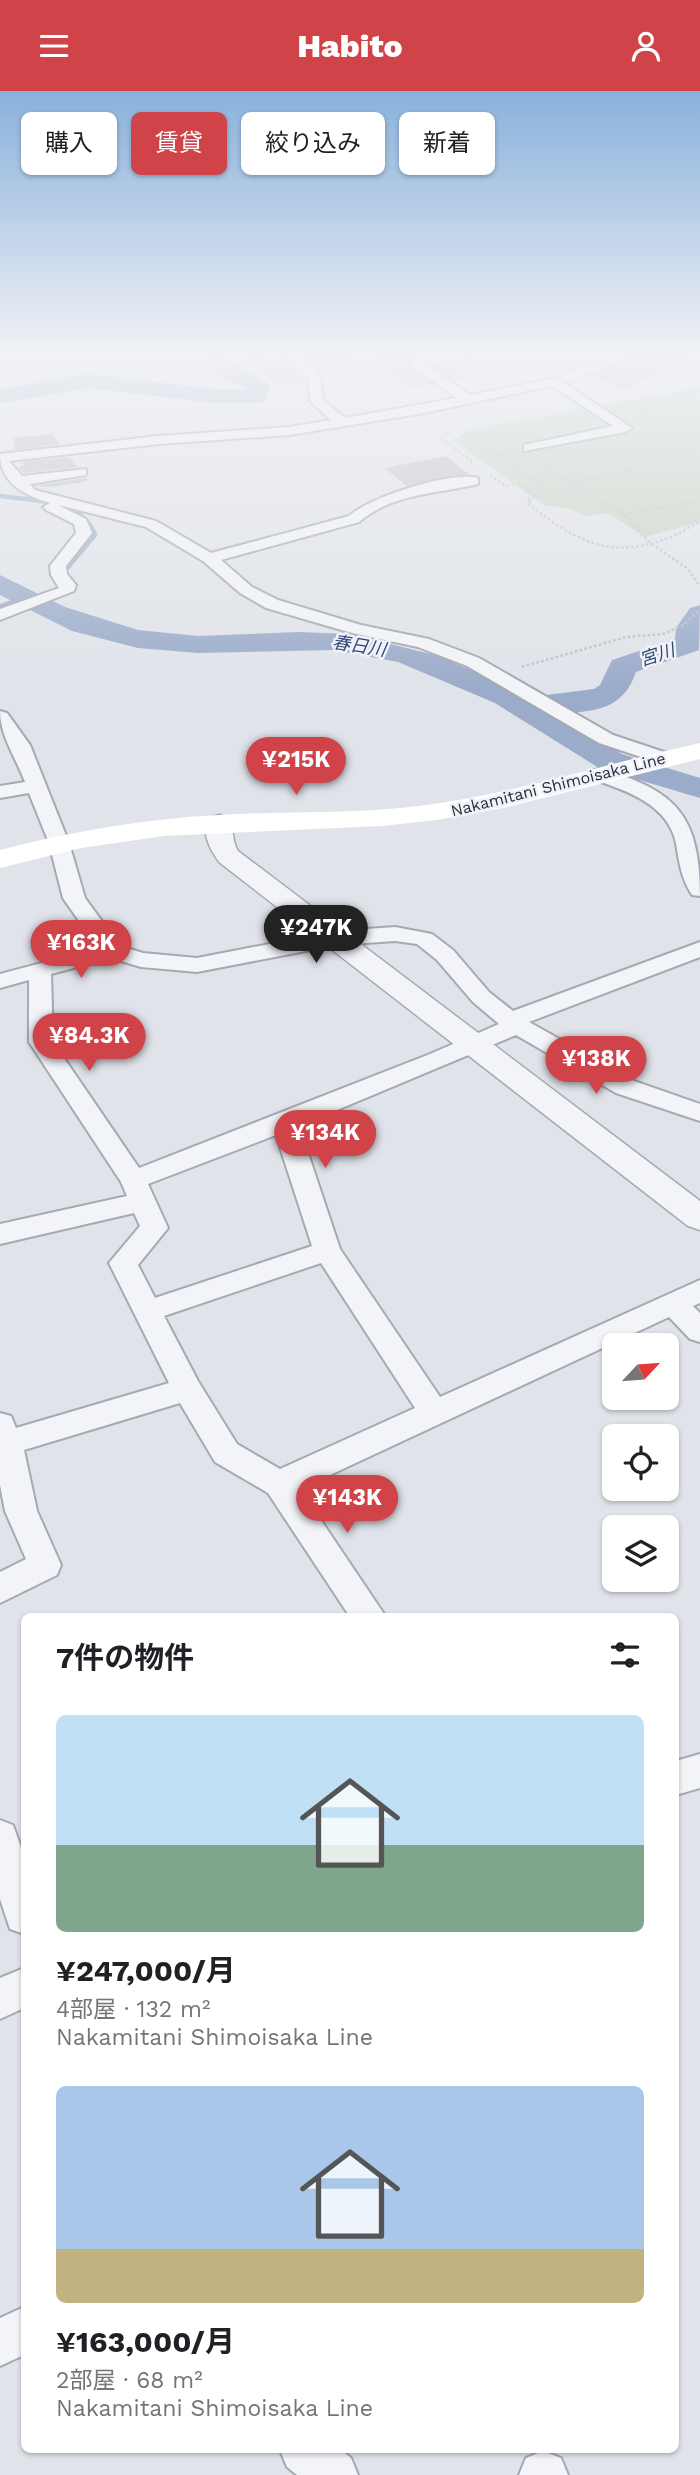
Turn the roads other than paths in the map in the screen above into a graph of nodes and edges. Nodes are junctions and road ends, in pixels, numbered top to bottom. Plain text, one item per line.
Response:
1 (7, 467) edge
2 (81, 472) dead end
3 (18, 481) junction
4 (473, 481) dead end
5 (44, 501) junction
6 (209, 558) junction
7 (0, 615) edge
8 (0, 717) edge
9 (700, 751) edge
10 (657, 760) junction
11 (601, 774) junction
12 (37, 786) junction
13 (0, 792) edge
14 (219, 823) junction
15 (59, 843) junction
16 (0, 859) edge
17 (700, 890) edge
18 (337, 938) junction
19 (700, 949) edge
20 (112, 951) junction
21 (40, 969) junction
22 (0, 981) edge
23 (513, 1023) junction
24 (473, 1043) junction
25 (700, 1113) edge
26 (285, 1122) junction
27 (137, 1191) junction
28 (700, 1218) edge
29 (0, 1234) edge
30 (327, 1251) junction
31 (700, 1290) edge
32 (674, 1304) junction
33 (147, 1311) junction
34 (700, 1331) edge
35 (187, 1389) junction
36 (434, 1413) junction
37 (4, 1434) edge
38 (279, 1484) junction
39 (0, 1588) edge
40 (366, 1613) edge
41 (700, 1771) edge
42 (679, 1777) edge
43 (0, 1838) edge
44 (21, 1905) edge
45 (21, 1989) edge
46 (0, 1999) edge
47 (21, 2332) edge
48 (0, 2343) edge
49 (308, 2453) edge
50 (334, 2475) edge

1 - 3 street
2 - 3 street
3 - 5 street
4 - 6 street
5 - 6 street
5 - 7 street
6 - 10 street
8 - 12 street
9 - 10 main road, Nakamitani Shimoisaka Line
10 - 11 main road, Nakamitani Shimoisaka Line
11 - 14 main road, Nakamitani Shimoisaka Line
11 - 17 street
12 - 13 street
12 - 15 street
14 - 15 main road, Nakamitani Shimoisaka Line
14 - 18 street
15 - 16 main road, Nakamitani Shimoisaka Line
15 - 20 street
18 - 20 street
18 - 23 street
18 - 24 street
19 - 23 street
20 - 21 street
21 - 22 street
21 - 27 street
23 - 24 street
23 - 25 street
24 - 26 street
24 - 28 street
26 - 27 street
26 - 30 street
27 - 29 street
27 - 33 street
30 - 33 street
30 - 36 street
31 - 32 street
32 - 34 street
32 - 36 street
33 - 35 street
35 - 37 street
35 - 38 street
36 - 38 street
37 - 39 street
38 - 40 street
41 - 42 street
43 - 44 street
45 - 46 street
47 - 48 street
49 - 50 street

